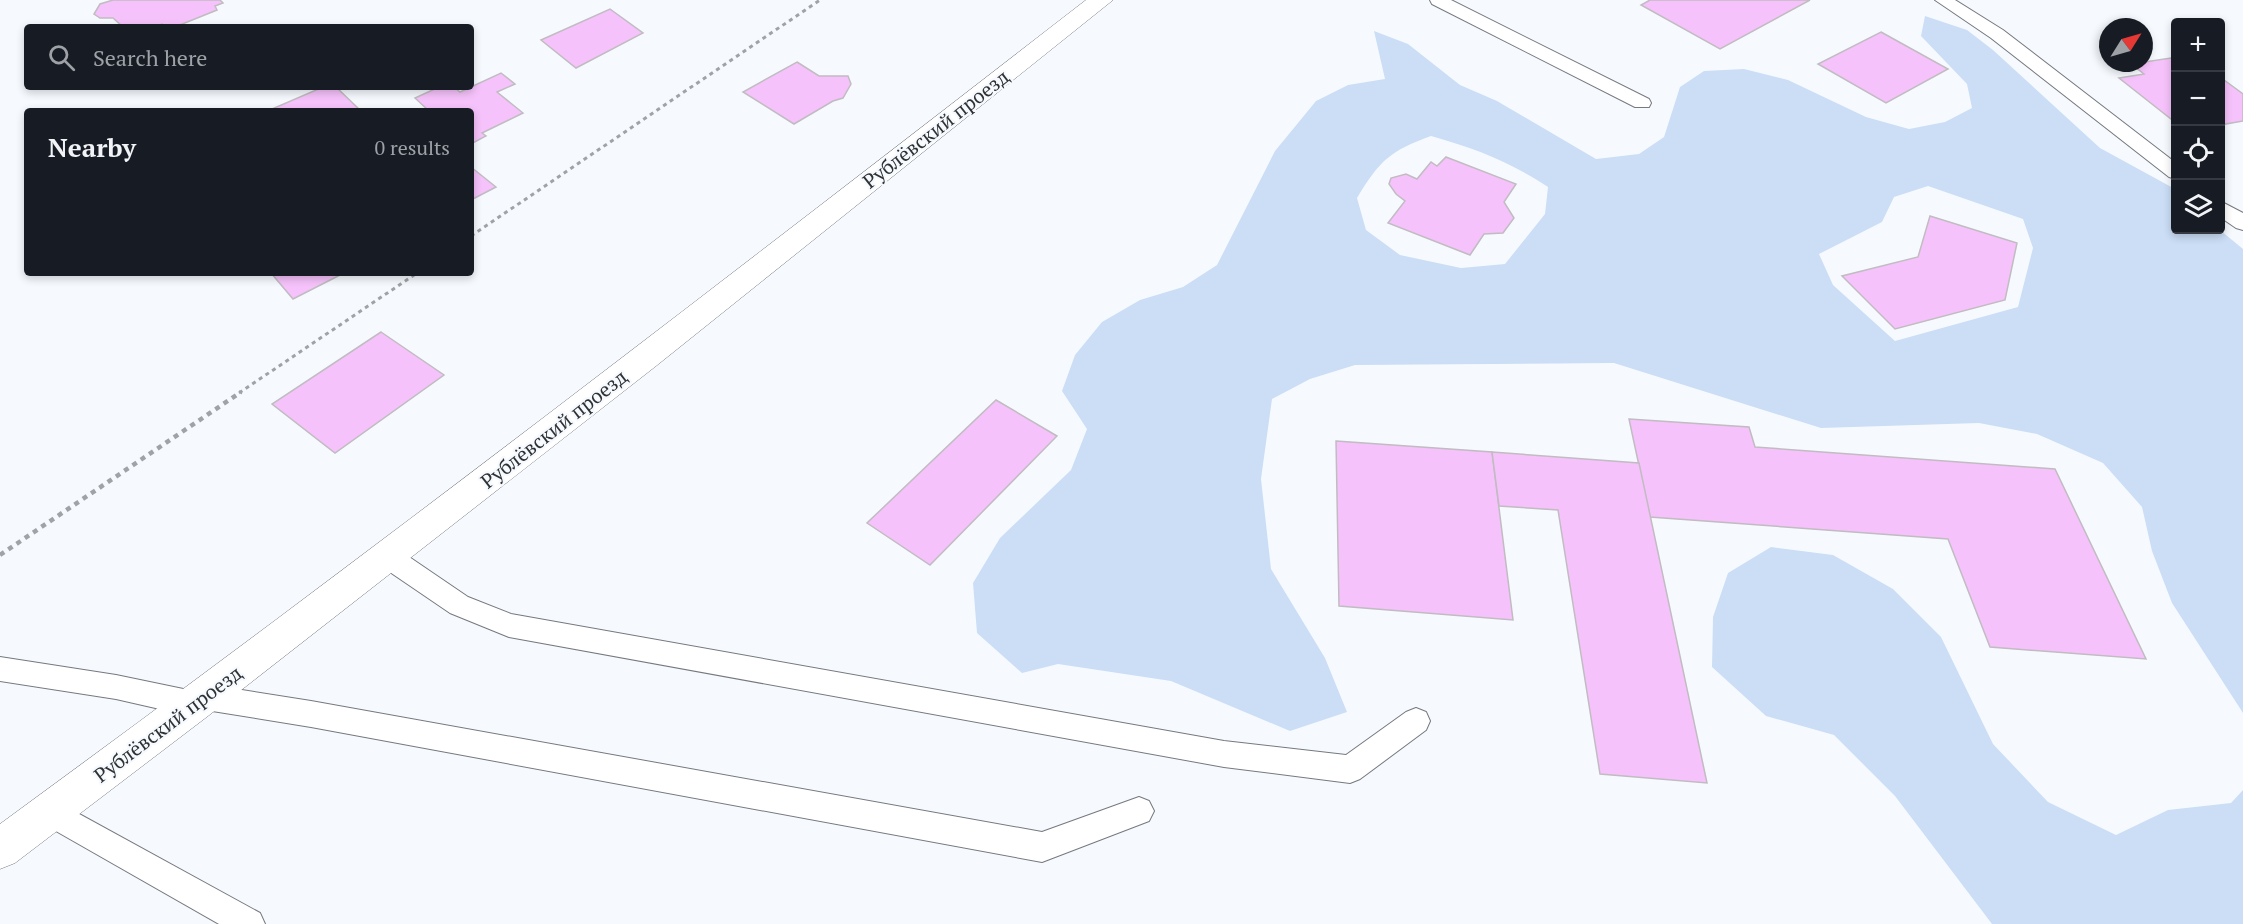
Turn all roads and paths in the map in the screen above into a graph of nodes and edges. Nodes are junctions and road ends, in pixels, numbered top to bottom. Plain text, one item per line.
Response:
1 (820, 0) edge
2 (1101, 0) edge
3 (1438, 0) edge
4 (1943, 0) edge
5 (1642, 103) dead end
6 (2171, 170) edge
7 (2225, 210) edge
8 (2243, 223) edge
9 (474, 234) edge
10 (413, 276) edge
11 (0, 555) edge
12 (387, 556) junction
13 (0, 669) edge
14 (200, 700) junction
15 (1416, 721) dead end
16 (1139, 811) dead end
17 (50, 812) junction
18 (0, 849) edge
19 (249, 924) edge

1 - 9 path
2 - 12 street, Рублёвский проезд
3 - 5 lane
4 - 6 lane
7 - 8 lane
10 - 11 path
12 - 14 street, Рублёвский проезд
12 - 15 lane
13 - 14 lane
14 - 16 lane
14 - 17 street, Рублёвский проезд
17 - 18 street, Рублёвский проезд
17 - 19 lane

